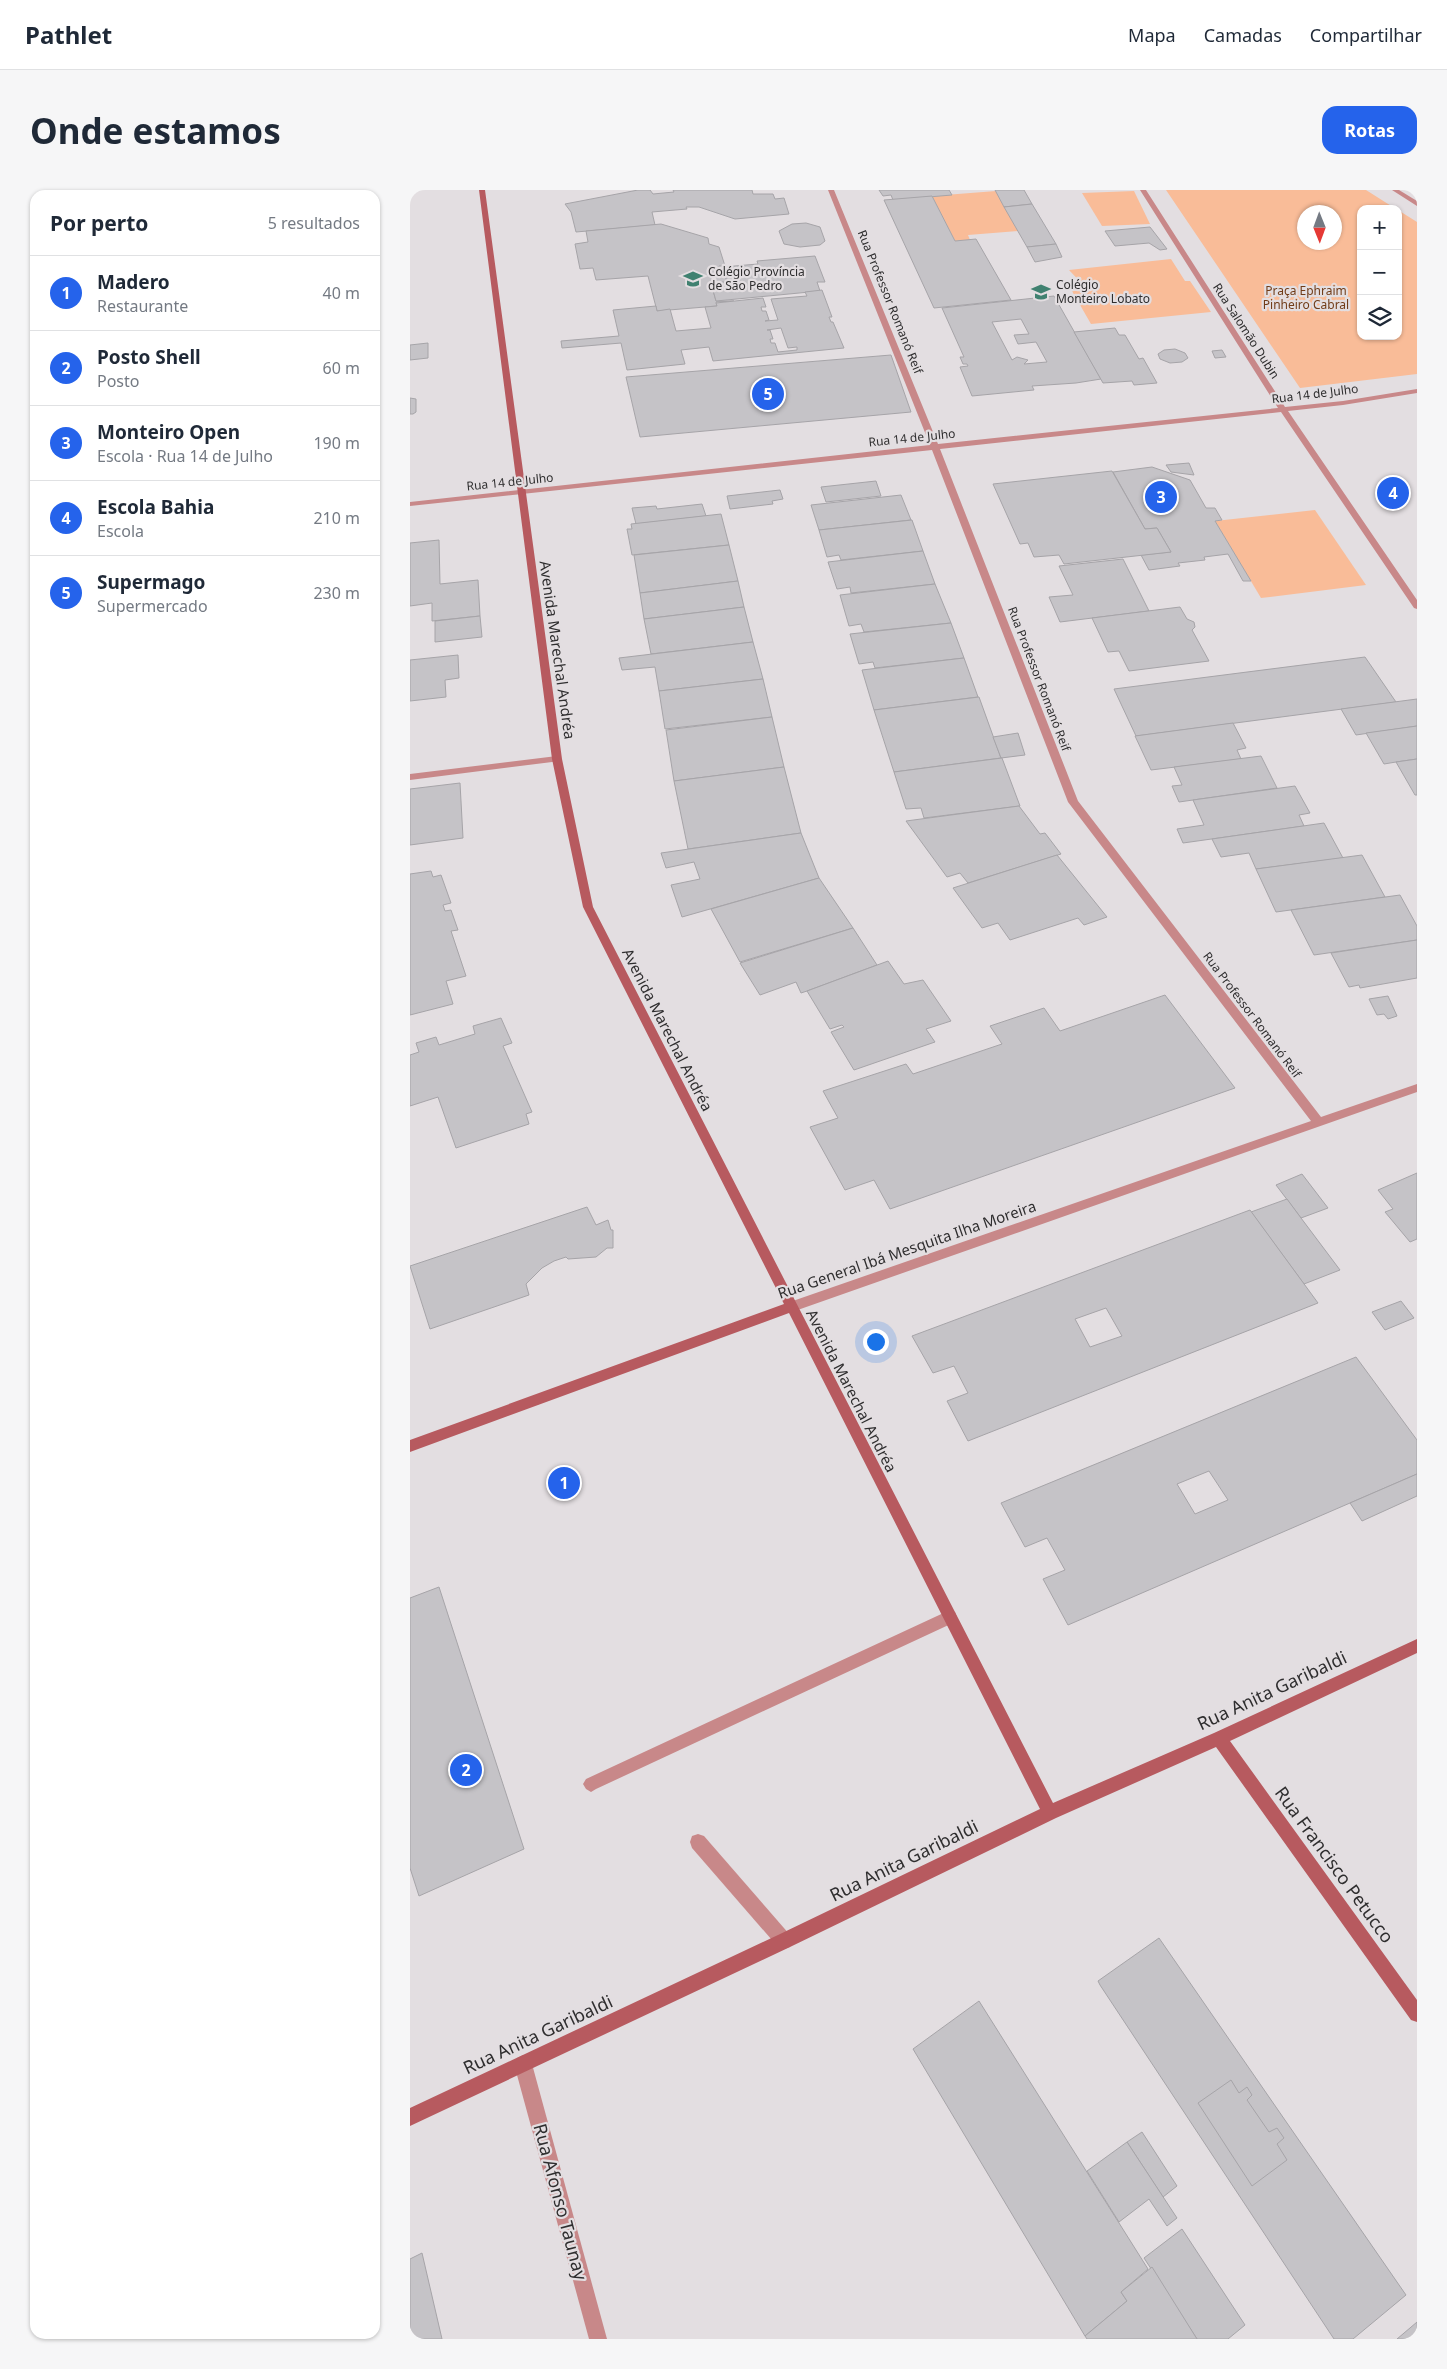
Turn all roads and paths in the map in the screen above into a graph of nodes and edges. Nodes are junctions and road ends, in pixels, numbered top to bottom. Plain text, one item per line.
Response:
1 (482, 190) edge
2 (831, 190) edge
3 (1142, 190) edge
4 (1395, 190) edge
5 (1417, 204) edge
6 (1417, 392) edge
7 (1283, 410) junction
8 (935, 447) junction
9 (520, 493) junction
10 (410, 504) edge
11 (1417, 606) edge
12 (557, 759) junction
13 (410, 777) edge
14 (1417, 1088) edge
15 (1318, 1122) junction
16 (792, 1308) junction
17 (410, 1446) edge
18 (950, 1617) junction
19 (1417, 1646) edge
20 (1220, 1738) junction
21 (591, 1784) dead end
22 (1050, 1812) junction
23 (698, 1842) dead end
24 (784, 1941) junction
25 (1417, 2014) edge
26 (523, 2064) junction
27 (410, 2117) edge
28 (598, 2339) edge

1 - 9 street, Avenida Marechal Andréa
2 - 8 street, Rua Professor Romanó Reif
3 - 7 street, Rua Salomão Dubin
4 - 5 street
6 - 7 street, Rua 14 de Julho
7 - 8 street, Rua 14 de Julho
7 - 11 street, Rua Salomão Dubin
8 - 9 street, Rua 14 de Julho
8 - 15 street, Rua Professor Romanó Reif
9 - 10 street, Rua 14 de Julho
9 - 12 street, Avenida Marechal Andréa
12 - 13 street
12 - 16 street, Avenida Marechal Andréa
14 - 15 street, Rua General Ibá Mesquita Ilha Moreira
15 - 16 street, Rua General Ibá Mesquita Ilha Moreira
16 - 17 street, Rua General Ibá Mesquita Ilha Moreira
16 - 18 street, Avenida Marechal Andréa
18 - 21 street
18 - 22 street, Avenida Marechal Andréa
19 - 20 street, Rua Anita Garibaldi
20 - 22 street, Rua Anita Garibaldi
20 - 25 street, Rua Francisco Petucco
22 - 24 street, Rua Anita Garibaldi
23 - 24 street
24 - 26 street, Rua Anita Garibaldi
26 - 27 street, Rua Anita Garibaldi
26 - 28 street, Rua Afonso Taunay

